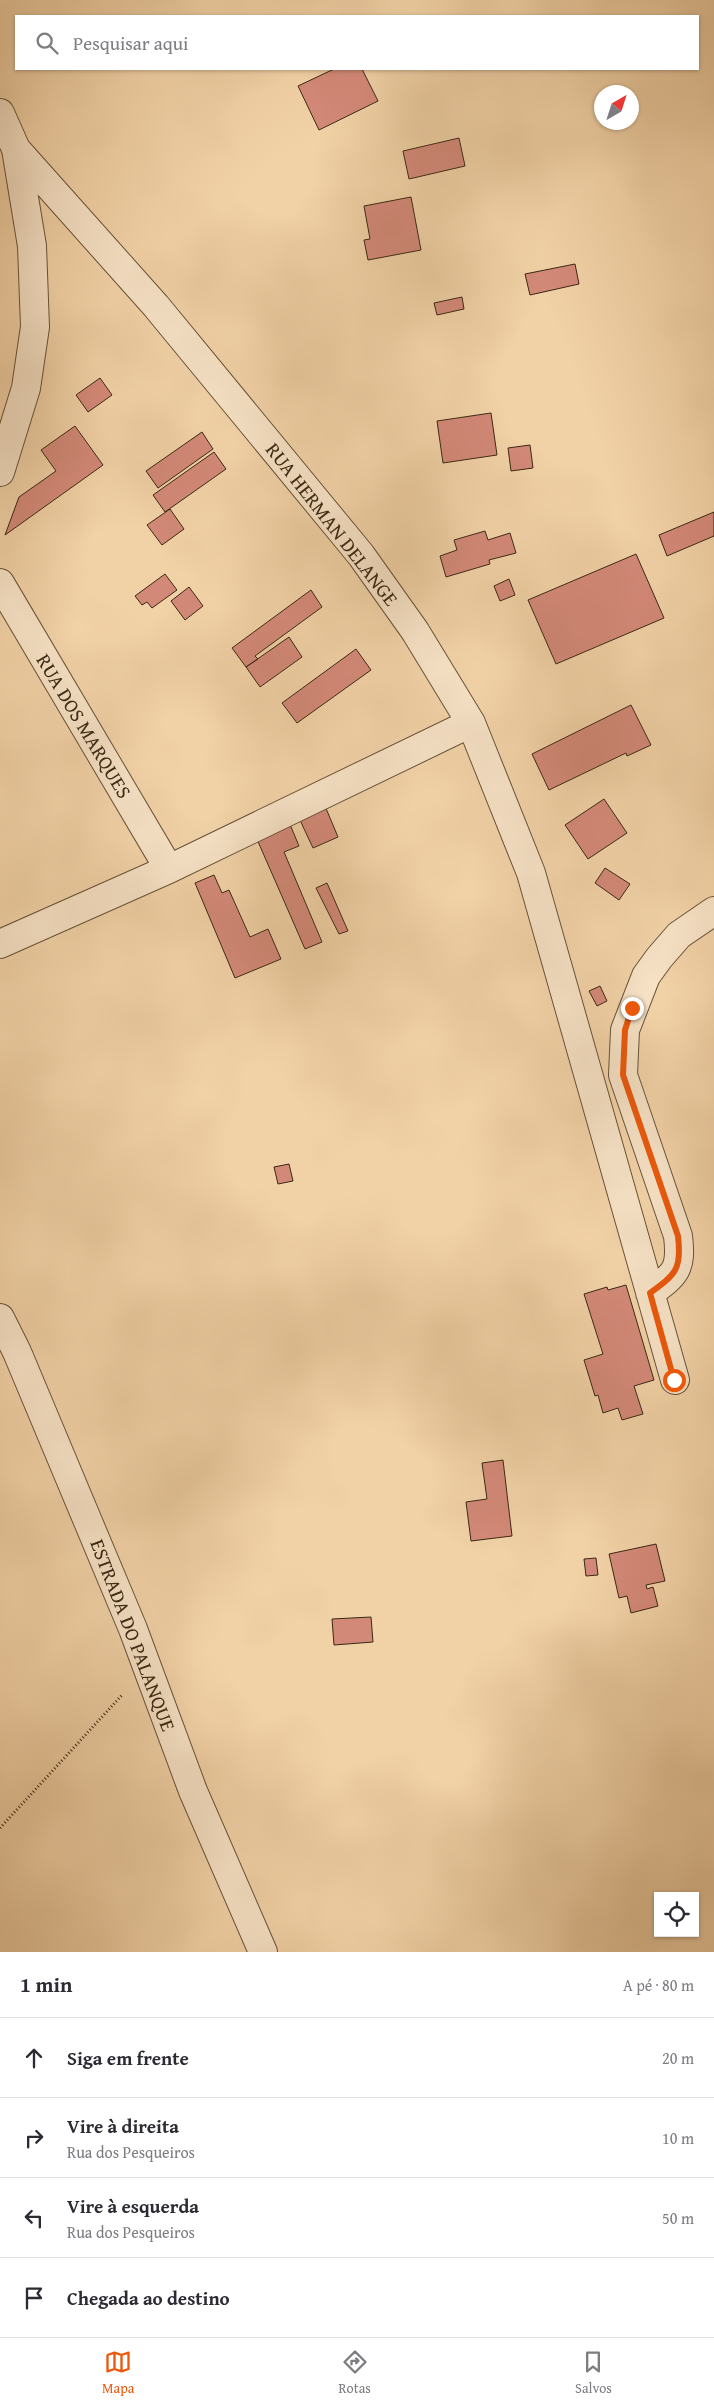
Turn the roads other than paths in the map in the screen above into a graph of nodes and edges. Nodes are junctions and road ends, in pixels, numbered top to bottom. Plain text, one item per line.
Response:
1 (0, 113) edge
2 (16, 149) junction
3 (0, 472) edge
4 (0, 583) edge
5 (471, 722) junction
6 (169, 869) junction
7 (714, 911) edge
8 (0, 944) edge
9 (650, 1293) junction
10 (0, 1318) edge
11 (674, 1380) dead end
12 (263, 1952) edge

1 - 2 street
2 - 3 street
2 - 5 street, RUA HERMAN DELANGE
4 - 6 street, RUA DOS MARQUES
5 - 6 street
5 - 9 street, RUA HERMAN DELANGE
6 - 8 street
7 - 9 street
9 - 11 street, RUA HERMAN DELANGE
10 - 12 street, ESTRADA DO PALANQUE

